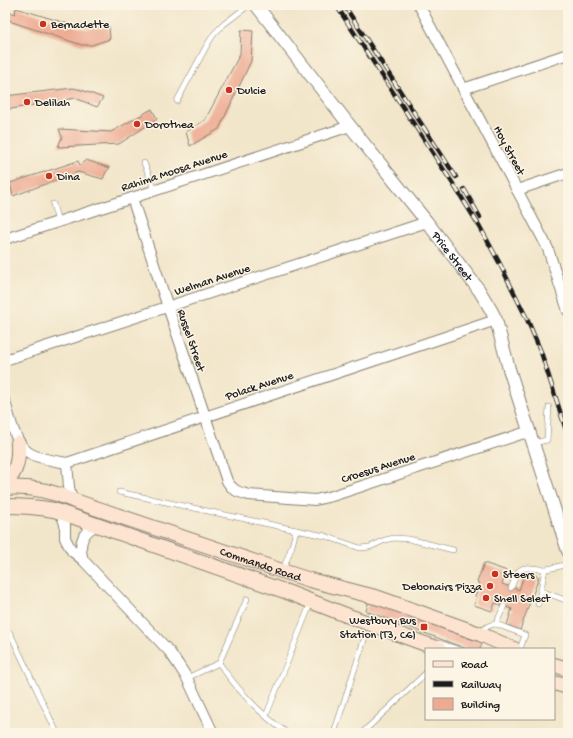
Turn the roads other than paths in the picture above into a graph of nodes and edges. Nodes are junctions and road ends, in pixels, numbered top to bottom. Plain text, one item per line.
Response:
1 (249, 5) edge
2 (256, 5) edge
3 (419, 5) edge
4 (568, 54) edge
5 (463, 89) junction
6 (177, 101) dead end
7 (350, 126) junction
8 (144, 163) dead end
9 (568, 173) edge
10 (155, 190) junction
11 (517, 190) junction
12 (132, 198) junction
13 (54, 204) dead end
14 (58, 222) junction
15 (427, 222) junction
16 (5, 239) edge
17 (566, 297) edge
18 (168, 307) junction
19 (568, 311) edge
20 (496, 320) junction
21 (5, 360) edge
22 (5, 402) edge
23 (549, 407) dead end
24 (205, 417) junction
25 (530, 431) junction
26 (18, 442) junction
27 (534, 443) junction
28 (67, 463) junction
29 (5, 484) edge
30 (231, 488) joint
31 (119, 492) dead end
32 (5, 493) edge
33 (29, 494) dead end
34 (7, 498) edge
35 (53, 499) dead end
36 (72, 500) junction
37 (5, 501) edge
38 (42, 502) dead end
39 (61, 513) junction
40 (98, 525) junction
41 (296, 530) junction
42 (452, 550) dead end
43 (568, 551) edge
44 (83, 560) junction
45 (568, 564) edge
46 (545, 569) junction
47 (282, 571) junction
48 (511, 588) dead end
49 (541, 592) junction
50 (247, 599) dead end
51 (568, 601) edge
52 (311, 602) junction
53 (538, 604) dead end
54 (504, 606) dead end
55 (496, 624) junction
56 (449, 629) dead end
57 (5, 631) edge
58 (480, 634) junction
59 (419, 636) dead end
60 (365, 637) dead end
61 (436, 645) edge
62 (452, 648) edge
63 (512, 648) edge
64 (520, 648) edge
65 (219, 663) junction
66 (568, 663) edge
67 (555, 665) edge
68 (555, 665) edge
69 (568, 669) edge
70 (425, 674) edge
71 (187, 678) junction
72 (555, 678) edge
73 (568, 682) edge
74 (555, 684) edge
75 (568, 687) edge
76 (266, 716) junction
77 (57, 733) edge
78 (213, 733) edge
79 (287, 733) edge
80 (334, 733) edge
81 (362, 733) edge

1 - 6 lane
2 - 7 street, Price Street
3 - 5 street, Hoy Street
4 - 5 street
5 - 11 street, Hoy Street
7 - 10 street, Rahima Moosa Avenue
7 - 15 street, Price Street
8 - 10 lane
9 - 11 street
10 - 12 street, Rahima Moosa Avenue
11 - 17 street, Hoy Street
12 - 14 street, Rahima Moosa Avenue
12 - 18 street, Russel Street
13 - 14 lane
14 - 16 street, Rahima Moosa Avenue
15 - 18 street, Welman Avenue
15 - 20 street, Price Street
17 - 19 street, Hoy Street
18 - 21 street, Welman Avenue
18 - 24 street, Russel Street
20 - 24 street, Polack Avenue
20 - 25 street, Price Street
22 - 26 street
23 - 27 lane
24 - 28 street, Polack Avenue
24 - 30 street, Russel Street
25 - 27 street, Price Street
25 - 30 street, Croesus Avenue
26 - 28 street
26 - 29 main road
27 - 43 street, Price Street
28 - 36 street
31 - 41 lane
32 - 33 lane
34 - 36 main road, Commando Road
34 - 37 lane
34 - 39 main road, Commando Road
35 - 56 lane
36 - 47 main road, Commando Road
38 - 59 lane
39 - 40 main road, Commando Road
39 - 44 street
40 - 44 street
40 - 52 main road, Commando Road
41 - 42 lane
41 - 47 lane
44 - 71 street
45 - 46 lane
46 - 48 lane
46 - 49 lane
47 - 58 main road, Commando Road
49 - 51 lane
49 - 53 lane
50 - 65 lane
52 - 61 main road, Commando Road
52 - 76 lane
54 - 55 lane
55 - 58 lane
55 - 64 lane
57 - 77 lane
58 - 63 main road, Commando Road
60 - 80 lane
61 - 62 lane
65 - 71 lane
65 - 76 lane
66 - 67 main road
68 - 69 main road
70 - 81 lane
71 - 78 street
72 - 73 lane
74 - 75 main road
76 - 79 lane

